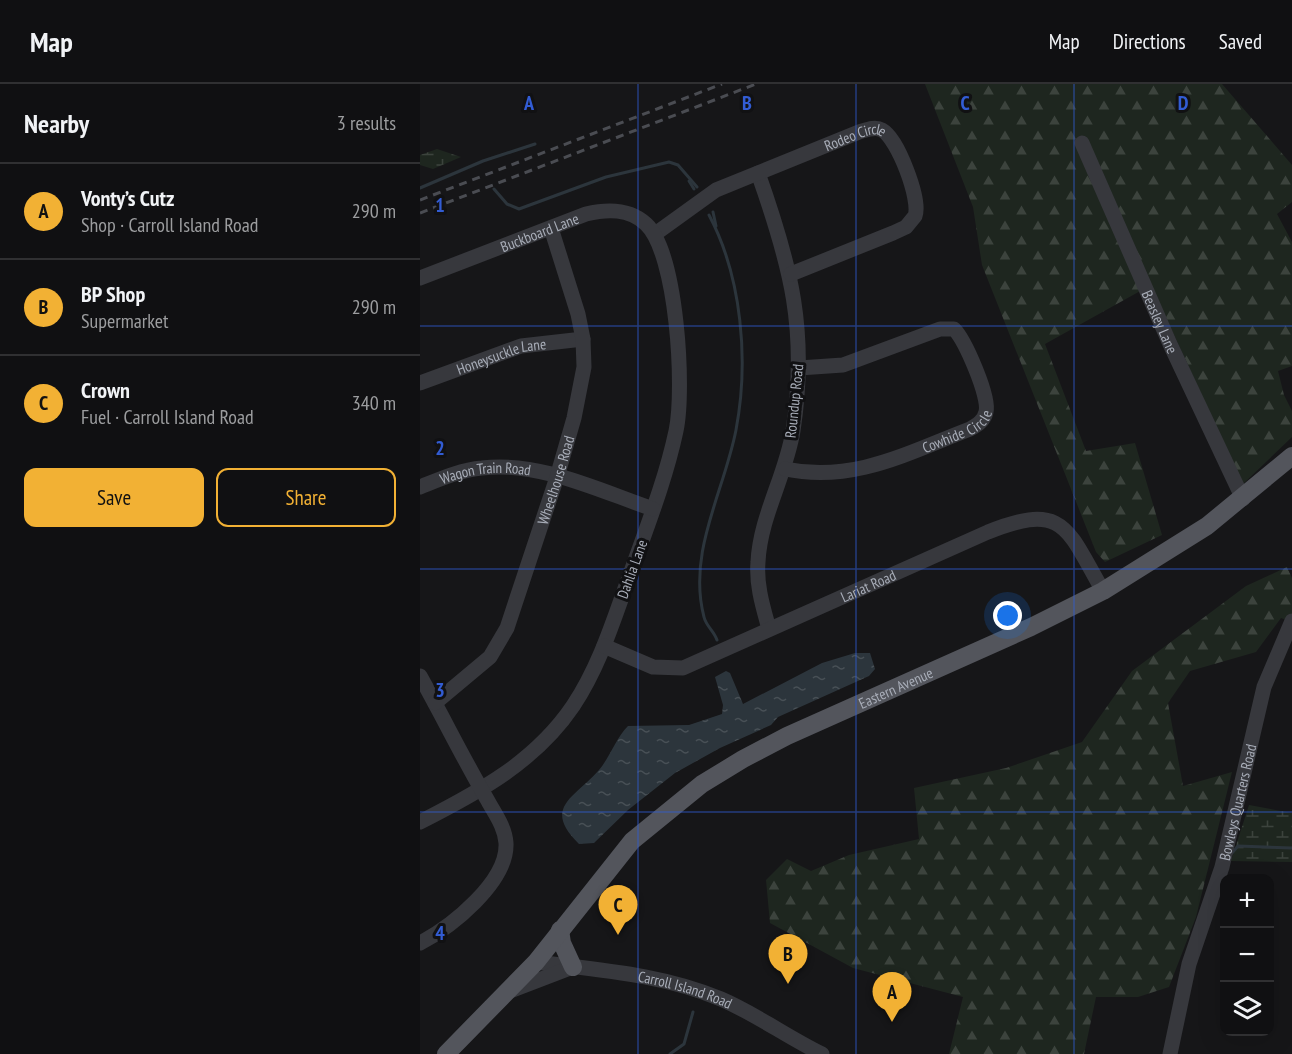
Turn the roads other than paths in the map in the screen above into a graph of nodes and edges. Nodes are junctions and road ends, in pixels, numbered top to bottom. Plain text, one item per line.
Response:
1 (1082, 143) dead end
2 (758, 173) junction
3 (551, 228) junction
4 (655, 234) junction
5 (790, 274) junction
6 (420, 278) edge
7 (583, 339) junction
8 (800, 368) junction
9 (420, 383) edge
10 (1292, 456) edge
11 (785, 469) junction
12 (557, 477) junction
13 (420, 487) edge
14 (1243, 499) junction
15 (653, 509) junction
16 (1103, 591) junction
17 (1292, 621) edge
18 (769, 629) junction
19 (604, 646) junction
20 (420, 676) edge
21 (435, 704) junction
22 (482, 790) junction
23 (420, 822) edge
24 (560, 930) junction
25 (420, 943) edge
26 (536, 962) junction
27 (573, 967) junction
28 (510, 991) junction
29 (446, 1054) edge
30 (822, 1054) edge
31 (1170, 1054) edge

1 - 14 street, Beasley Lane
2 - 4 street, Rodeo Circle
2 - 5 street, Roundup Road
2 - 5 street, Rodeo Circle
3 - 4 street, Buckboard Lane
3 - 6 street, Buckboard Lane
3 - 7 street, Wheelhouse Road
4 - 15 street, Dahlia Lane
5 - 8 street, Roundup Road
7 - 9 street, Honeysuckle Lane
7 - 12 street, Wheelhouse Road
8 - 11 street, Roundup Road
8 - 11 street, Cowhide Circle
10 - 14 main road, Eastern Avenue
11 - 18 street, Roundup Road
12 - 13 street, Wagon Train Road
12 - 15 street, Wagon Train Road
12 - 21 street, Wheelhouse Road
14 - 16 main road, Eastern Avenue
15 - 19 street, Dahlia Lane
16 - 18 street, Lariat Road
16 - 24 main road, Eastern Avenue
17 - 31 street, Bowleys Quarters Road
18 - 19 street, Lariat Road
19 - 22 street, Dahlia Lane
20 - 21 street
21 - 22 street
22 - 23 street, Dahlia Lane
22 - 25 street
24 - 26 main road, Eastern Avenue
24 - 27 main road
26 - 27 street, Carroll Island Road
26 - 28 main road, Eastern Avenue
27 - 28 street
27 - 30 street, Carroll Island Road
28 - 29 main road, Eastern Avenue

